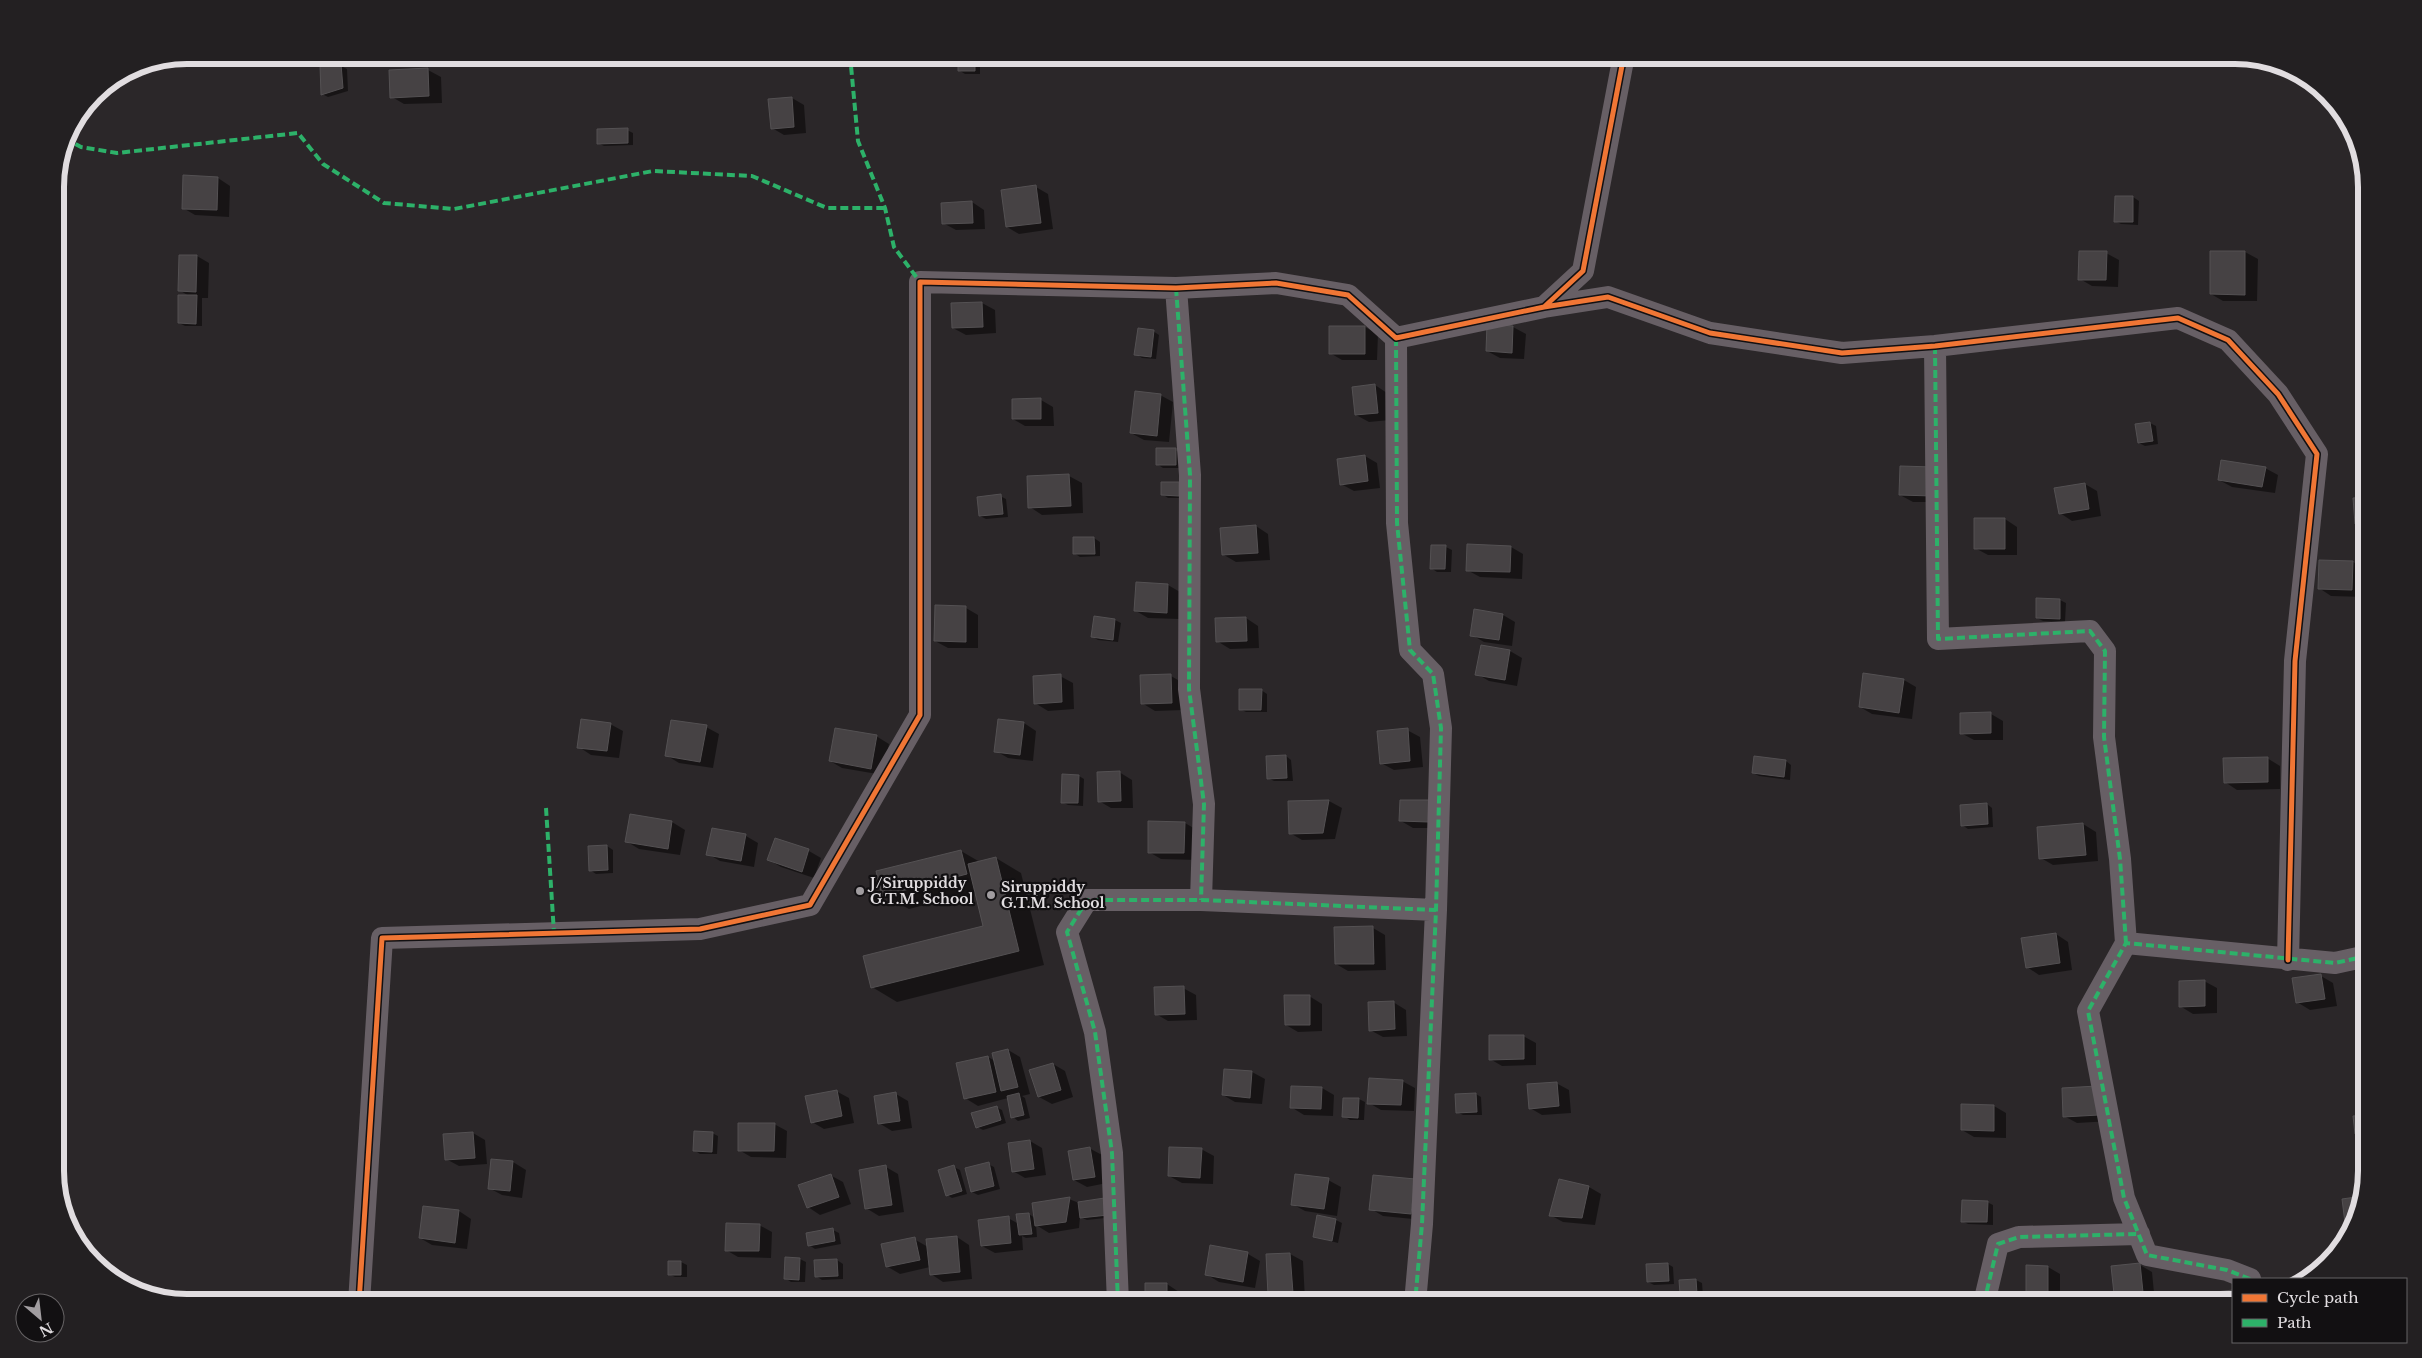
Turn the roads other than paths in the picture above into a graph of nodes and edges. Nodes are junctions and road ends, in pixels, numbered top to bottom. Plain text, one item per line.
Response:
1 (1622, 64) edge
2 (1176, 288) junction
3 (1544, 307) junction
4 (1396, 338) junction
5 (1936, 346) junction
6 (1201, 900) junction
7 (1436, 910) junction
8 (2126, 943) junction
9 (2358, 958) edge
10 (2288, 960) junction
11 (2138, 1234) junction
12 (2248, 1278) edge
13 (360, 1294) edge
14 (1118, 1294) edge
15 (1416, 1294) edge
16 (1986, 1294) edge

1 - 3 street
2 - 4 street
2 - 6 street
2 - 13 street
3 - 4 street
3 - 5 street
4 - 7 street
5 - 8 street
5 - 10 street
6 - 7 street
6 - 14 street
7 - 15 street
8 - 10 street
8 - 11 street
9 - 10 street
11 - 12 street
11 - 16 street

